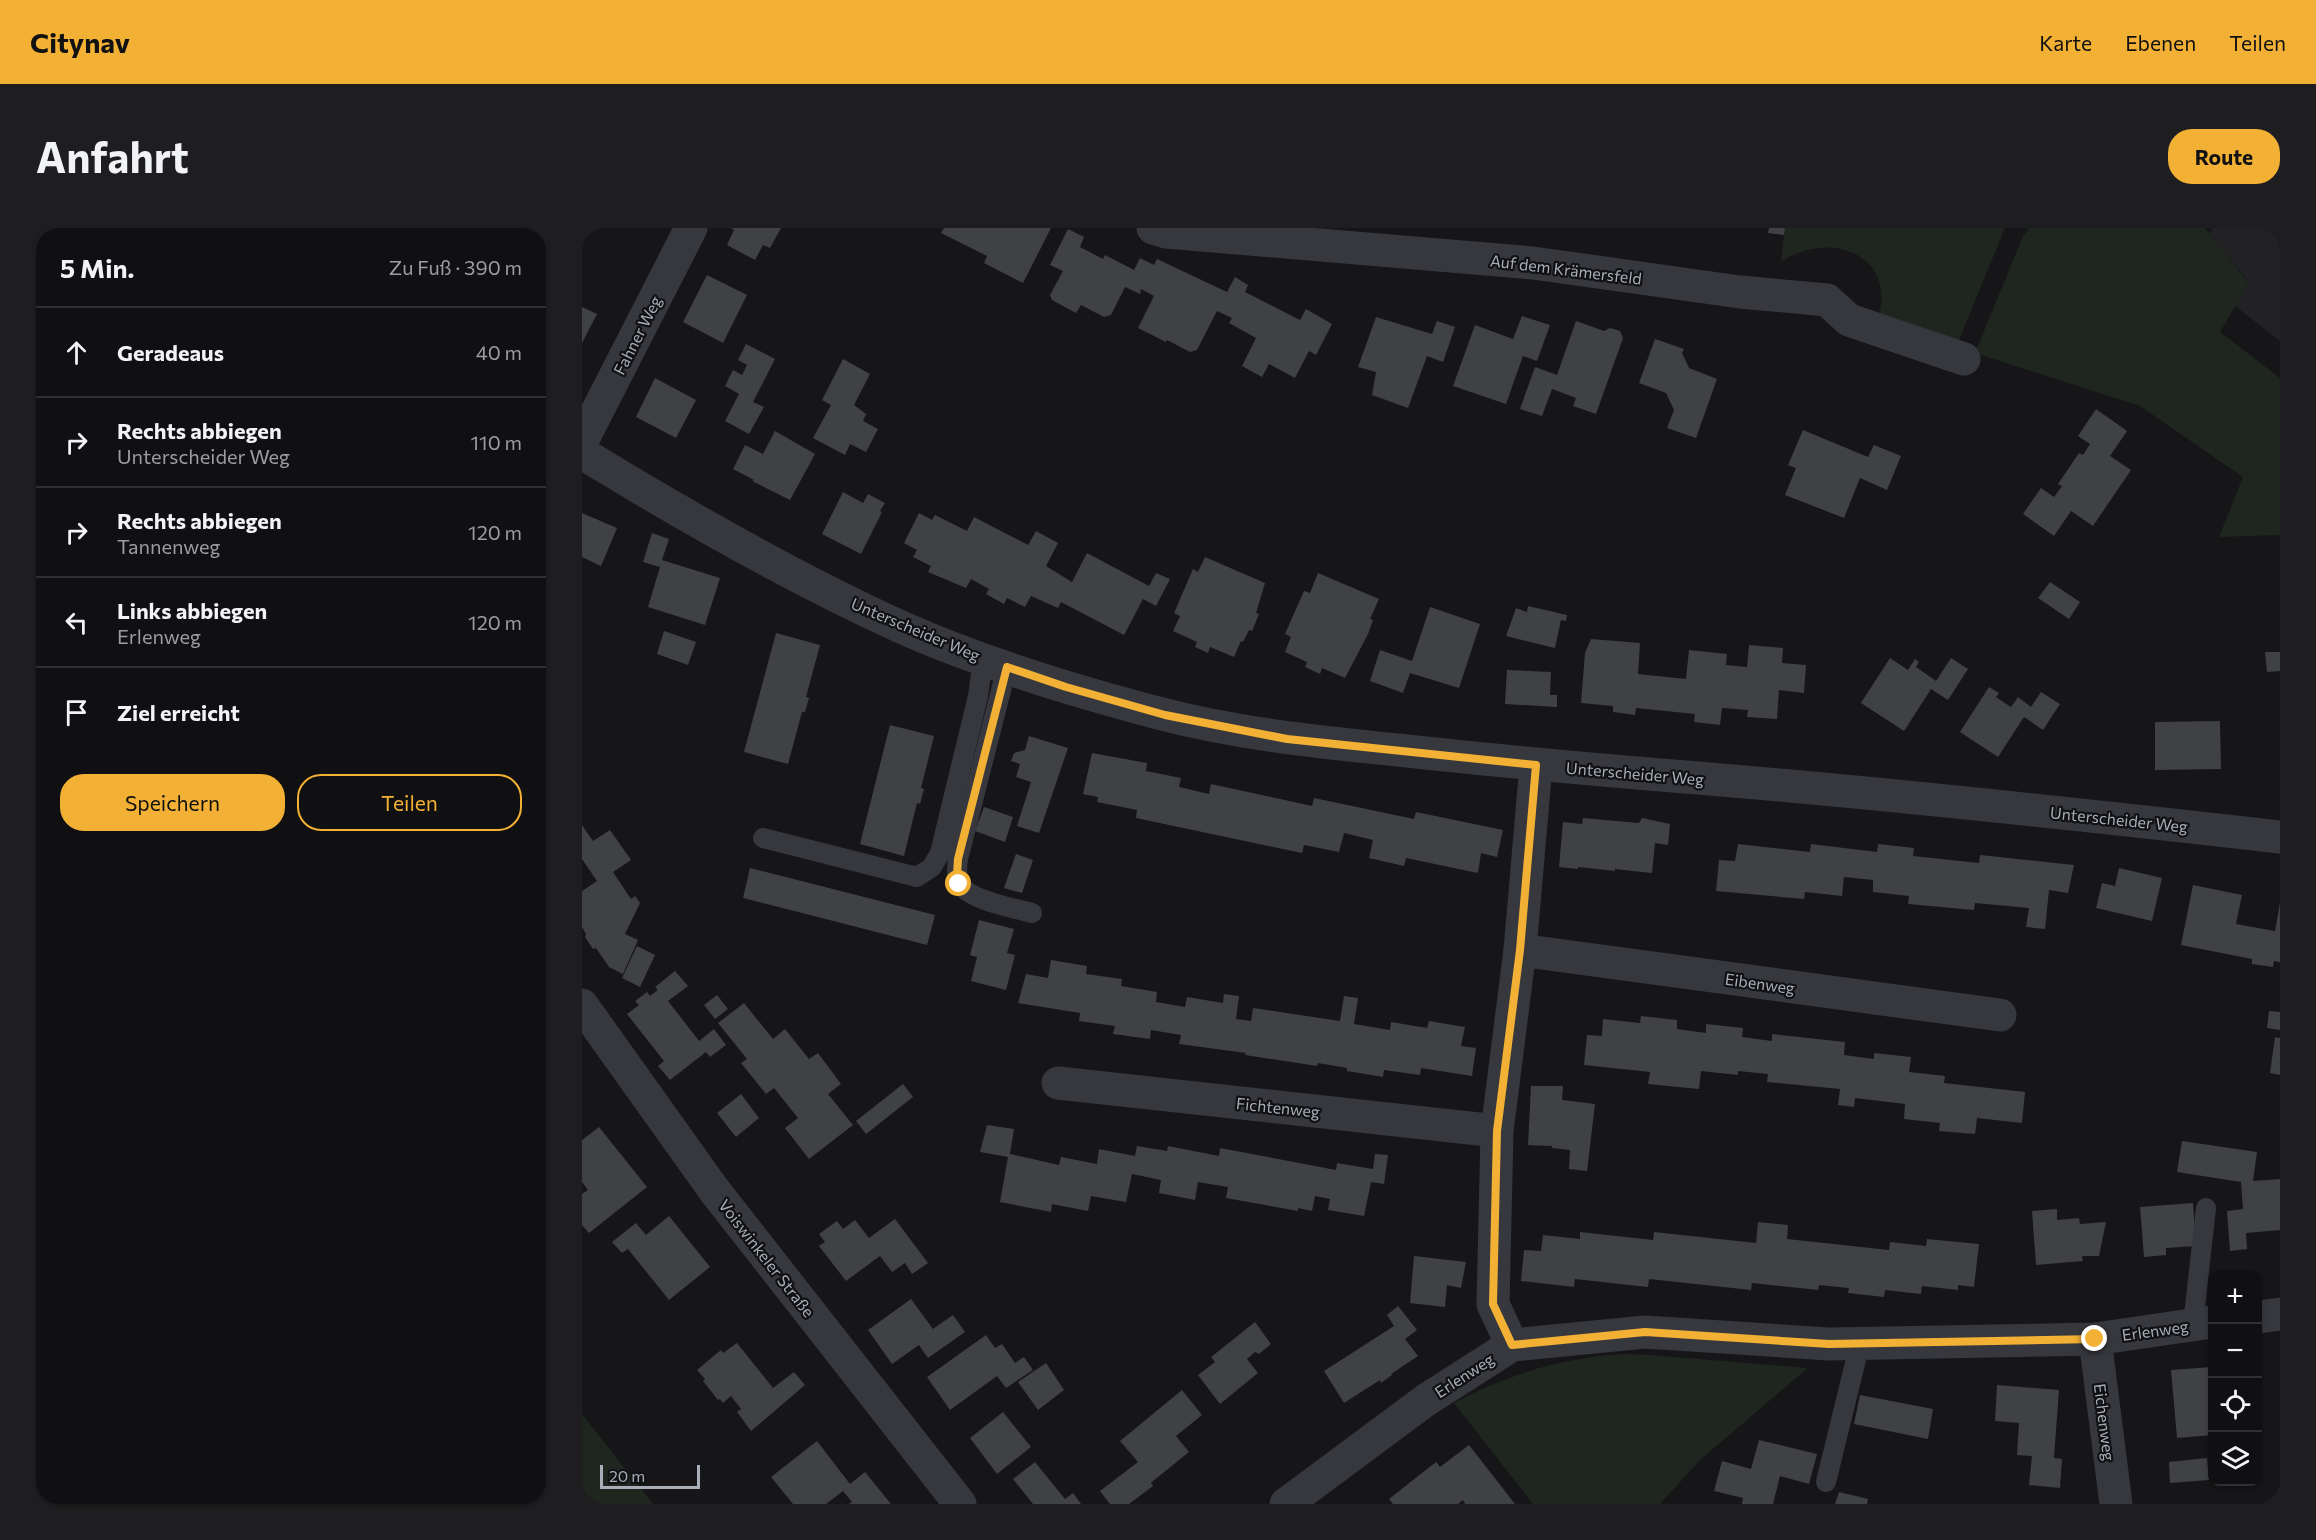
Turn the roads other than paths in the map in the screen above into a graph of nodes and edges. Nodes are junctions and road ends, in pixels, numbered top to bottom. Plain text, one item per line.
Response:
1 (691, 228) edge
2 (1154, 228) edge
3 (1964, 359) dead end
4 (582, 441) edge
5 (582, 453) edge
6 (995, 663) junction
7 (1536, 765) junction
8 (2280, 837) edge
9 (763, 838) dead end
10 (1032, 913) dead end
11 (1520, 950) junction
12 (582, 1005) edge
13 (2000, 1015) dead end
14 (1058, 1083) dead end
15 (1497, 1131) junction
16 (2206, 1208) dead end
17 (2280, 1314) edge
18 (2262, 1316) edge
19 (2203, 1324) edge
20 (2095, 1339) junction
21 (1860, 1343) junction
22 (1512, 1345) junction
23 (1826, 1482) dead end
24 (960, 1504) edge
25 (1286, 1504) edge
26 (2116, 1504) edge

1 - 4 street, Fahner Weg
2 - 3 street, Auf dem Krämersfeld
5 - 6 street, Unterscheider Weg
6 - 7 street, Unterscheider Weg
6 - 9 lane
6 - 10 lane
7 - 8 street, Unterscheider Weg
7 - 11 street
11 - 13 street, Eibenweg
11 - 15 street
12 - 24 street, Voiswinkeler Straße
14 - 15 street, Fichtenweg
15 - 22 street
16 - 19 lane
17 - 18 street
19 - 20 street, Erlenweg
20 - 21 street, Erlenweg
20 - 26 street, Eichenweg
21 - 22 street, Erlenweg
21 - 23 lane
22 - 25 street, Erlenweg

